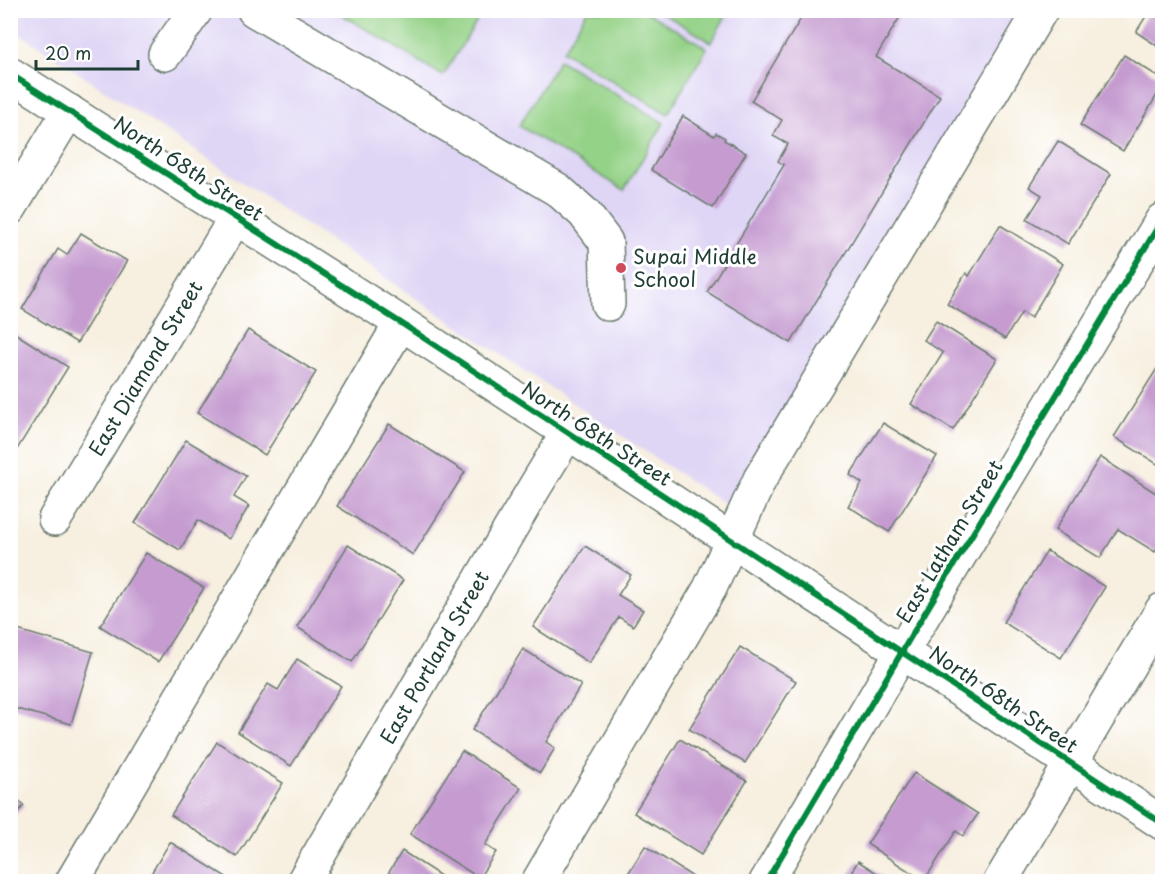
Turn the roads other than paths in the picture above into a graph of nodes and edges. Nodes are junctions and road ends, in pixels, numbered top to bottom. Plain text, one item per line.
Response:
1 (195, 10) edge
2 (254, 10) edge
3 (1041, 10) edge
4 (165, 54) dead end
5 (10, 74) edge
6 (69, 111) junction
7 (10, 208) edge
8 (236, 217) junction
9 (1162, 220) edge
10 (608, 304) dead end
11 (401, 323) junction
12 (567, 434) junction
13 (55, 519) dead end
14 (732, 540) junction
15 (1162, 610) edge
16 (902, 651) junction
17 (1070, 764) junction
18 (1162, 823) edge
19 (72, 882) edge
20 (303, 882) edge
21 (538, 882) edge
22 (766, 882) edge
23 (1000, 882) edge

1 - 4 street
2 - 10 street
3 - 14 street
5 - 6 street, North 68th Street
6 - 7 street
6 - 8 street, North 68th Street
8 - 11 street, North 68th Street
8 - 13 street, East Diamond Street
9 - 16 street, East Latham Street
11 - 12 street, North 68th Street
11 - 19 street
12 - 14 street, North 68th Street
12 - 20 street, East Portland Street
14 - 16 street, North 68th Street
14 - 21 street
15 - 17 street
16 - 17 street, North 68th Street
16 - 22 street, East Latham Street
17 - 18 street, North 68th Street
17 - 23 street

